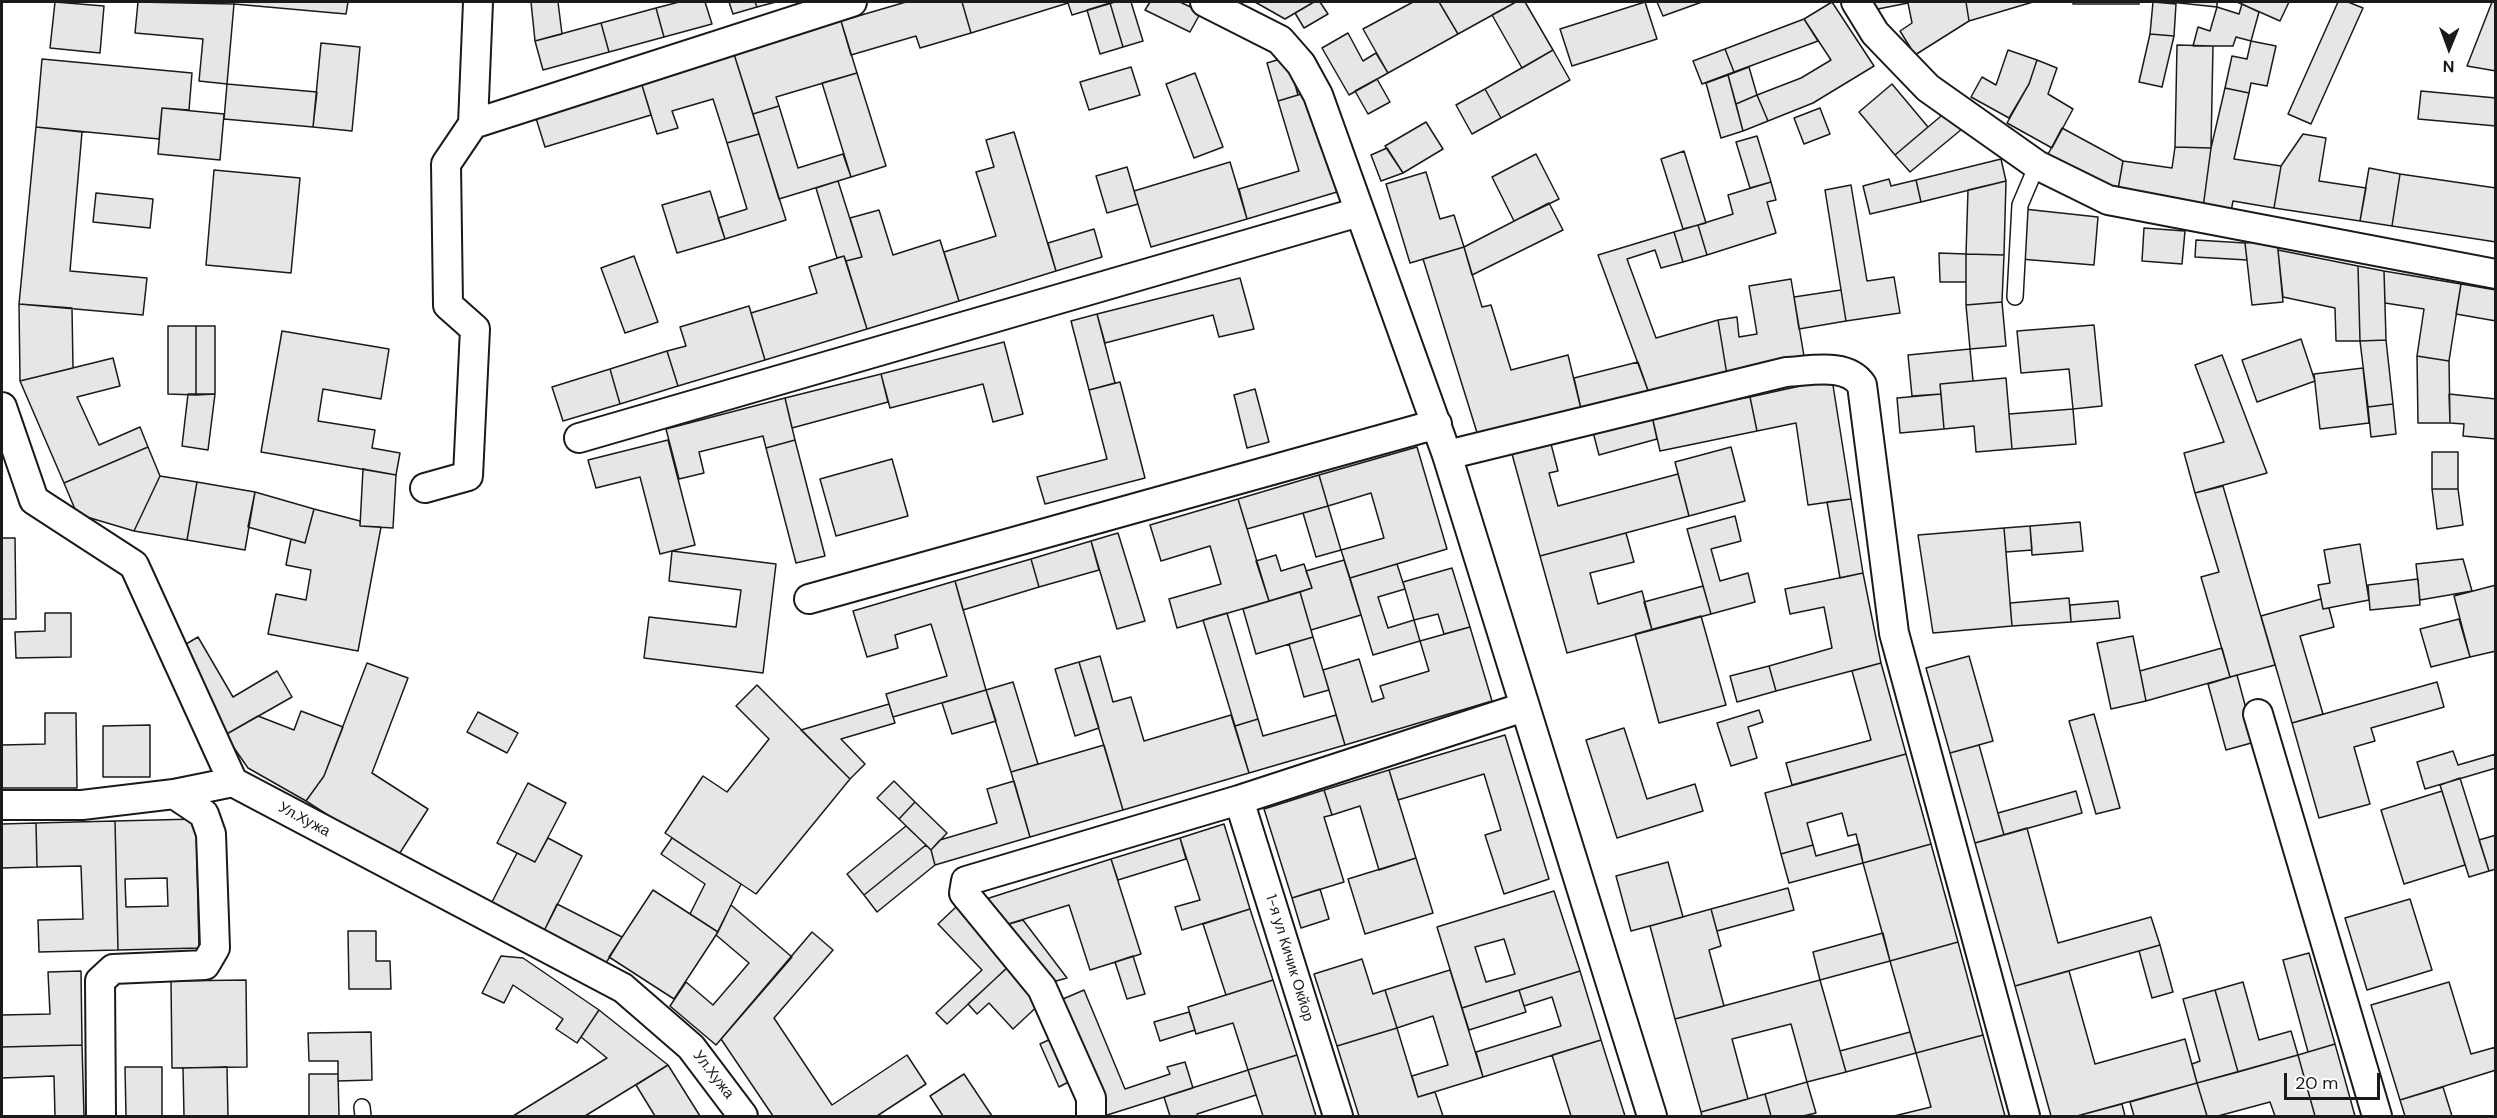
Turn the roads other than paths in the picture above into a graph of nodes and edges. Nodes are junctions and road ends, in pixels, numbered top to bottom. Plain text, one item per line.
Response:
1 (478, 2) edge
2 (852, 2) edge
3 (1205, 2) edge
4 (1856, 2) edge
5 (473, 124) junction
6 (2037, 165) junction
7 (1359, 212) junction
8 (2496, 274) edge
9 (2015, 297) dead end
10 (2, 407) edge
11 (1437, 424) junction
12 (579, 438) dead end
13 (1447, 455) junction
14 (424, 488) dead end
15 (809, 599) dead end
16 (1524, 707) junction
17 (2258, 714) dead end
18 (233, 783) junction
19 (174, 794) junction
20 (1239, 800) junction
21 (2, 805) edge
22 (100, 1116) edge
23 (743, 1116) edge
24 (1091, 1116) edge
25 (1338, 1116) edge
26 (1652, 1116) edge
27 (2025, 1116) edge
28 (2378, 1116) edge

1 - 5 street
2 - 5 street
3 - 7 street
4 - 6 street
5 - 14 street
6 - 8 street
6 - 9 lane
7 - 11 street
7 - 12 street
10 - 18 street
11 - 13 street
11 - 15 street
13 - 16 street
13 - 27 street
16 - 20 street
16 - 26 street
17 - 28 street
18 - 19 street
18 - 23 street, Ул.Хужа
19 - 21 street
19 - 22 street
20 - 24 street
20 - 25 street, 1-я ул Кичик Окйор

